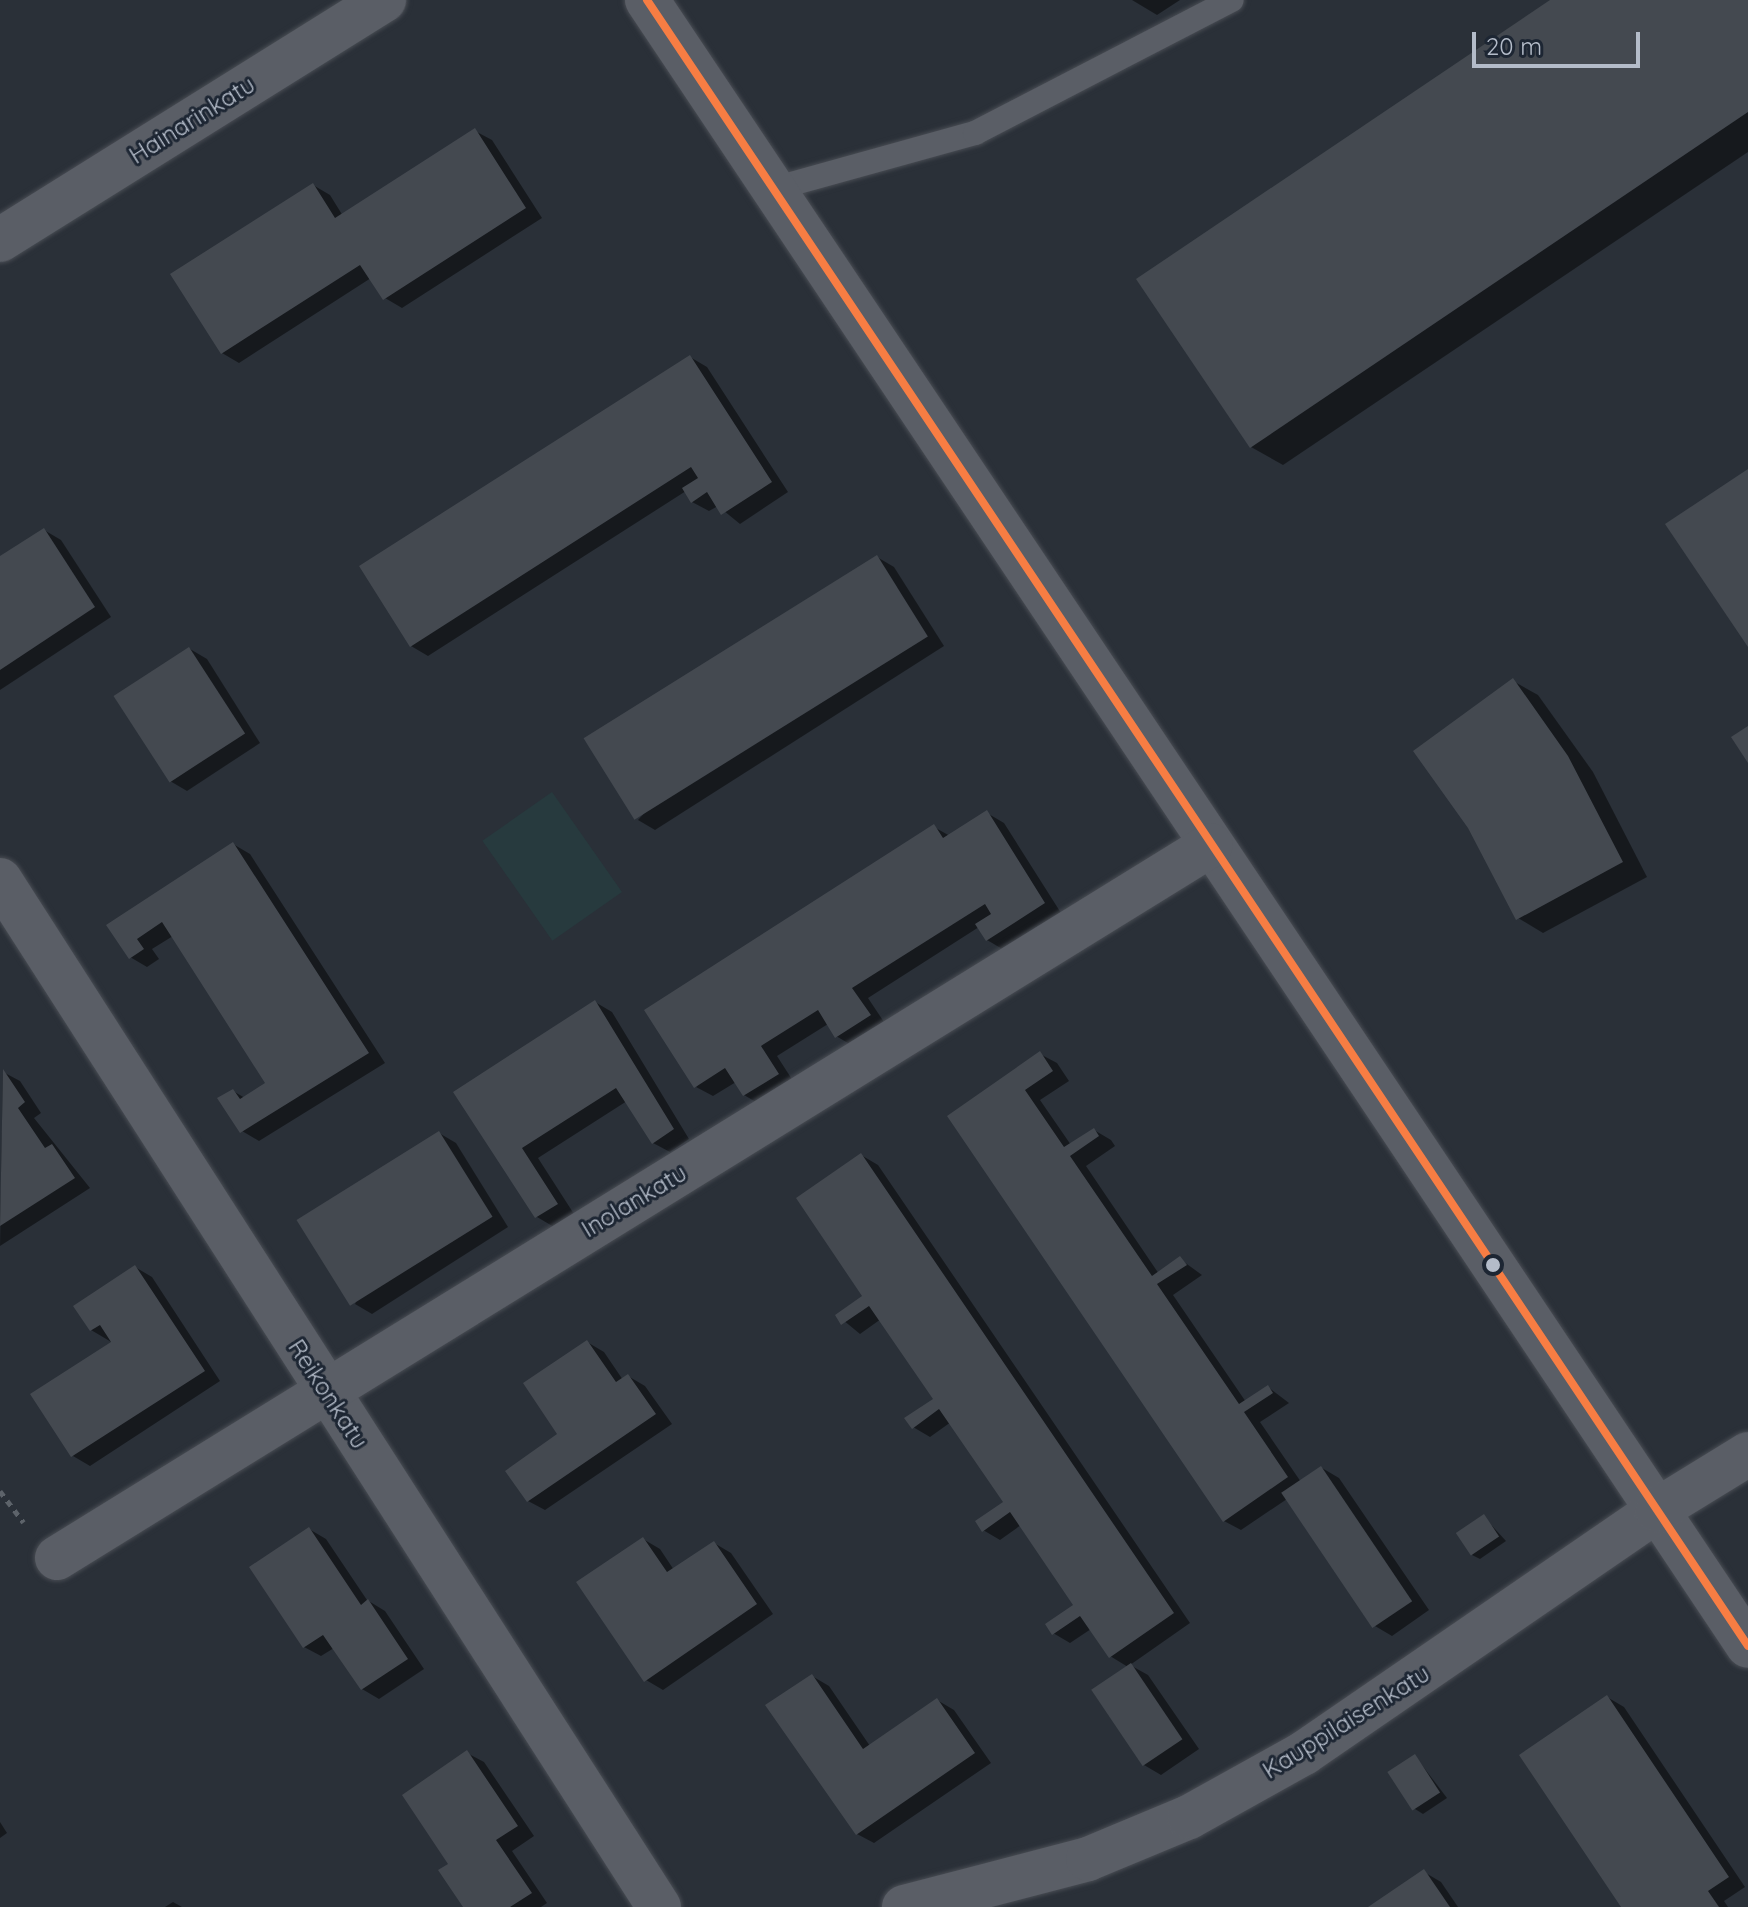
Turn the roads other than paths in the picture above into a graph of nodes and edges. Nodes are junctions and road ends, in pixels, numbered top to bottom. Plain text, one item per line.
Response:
1 (384, 0) edge
2 (647, 0) edge
3 (1232, 0) edge
4 (773, 189) junction
5 (0, 240) edge
6 (1211, 845) junction
7 (0, 880) edge
8 (325, 1389) junction
9 (1748, 1454) edge
10 (1657, 1510) junction
11 (57, 1558) dead end
12 (1748, 1646) edge
13 (659, 1907) edge
14 (904, 1907) edge

1 - 5 street, Hainarinkatu
2 - 4 street
3 - 4 lane
4 - 6 street
6 - 8 street, Inolankatu
6 - 10 street
7 - 8 street, Reikonkatu
8 - 11 street, Inolankatu
8 - 13 street, Reikonkatu
9 - 10 street, Kauppilaisenkatu
10 - 12 street
10 - 14 street, Kauppilaisenkatu

